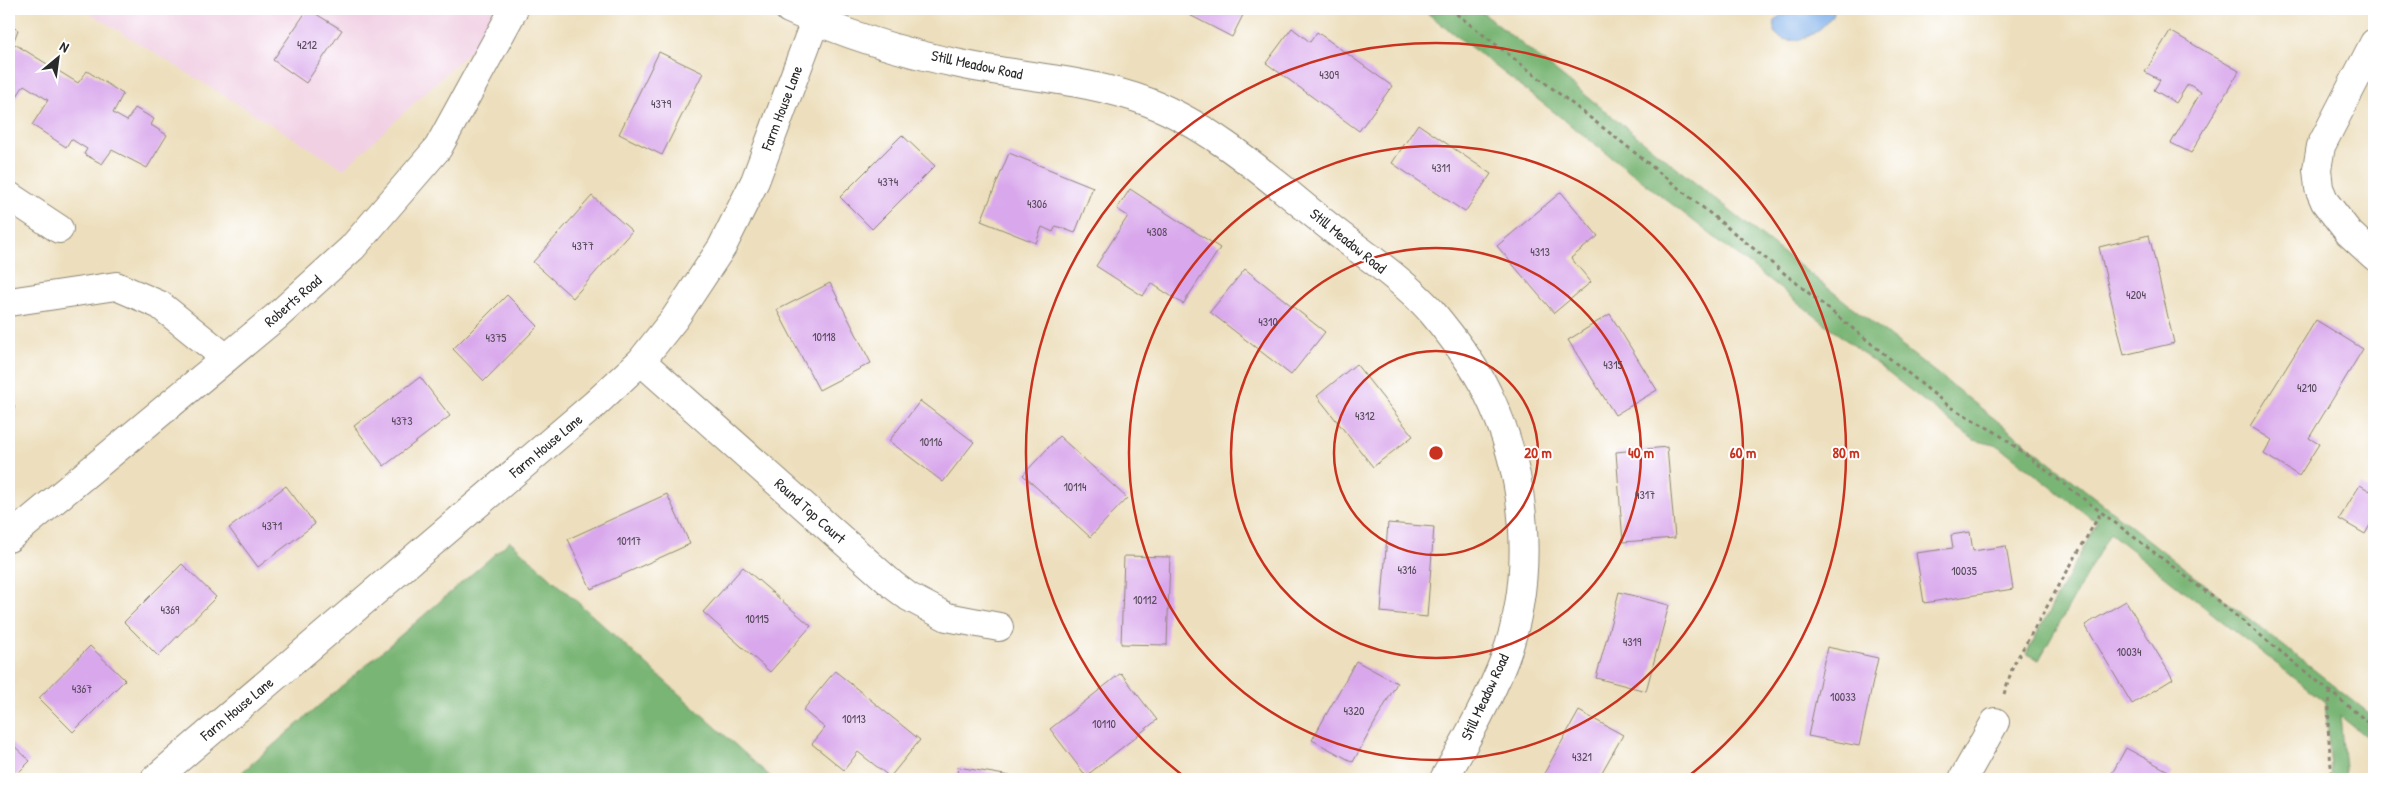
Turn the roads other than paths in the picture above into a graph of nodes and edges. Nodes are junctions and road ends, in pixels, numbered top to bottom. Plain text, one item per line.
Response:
1 (514, 9) edge
2 (789, 9) edge
3 (815, 21) junction
4 (2374, 43) edge
5 (9, 196) edge
6 (59, 228) dead end
7 (2374, 256) edge
8 (9, 302) edge
9 (226, 358) junction
10 (641, 360) junction
11 (9, 538) edge
12 (999, 627) dead end
13 (1995, 722) road end
14 (155, 779) edge
15 (1444, 779) edge
16 (1963, 779) edge

1 - 9 street, Roberts Road
2 - 3 street, Still Meadow Road
3 - 10 street, Farm House Lane
3 - 15 street, Still Meadow Road
4 - 7 street
5 - 6 street
8 - 9 street
9 - 11 street, Roberts Road
10 - 12 street, Round Top Court
10 - 14 street, Farm House Lane
13 - 16 street

